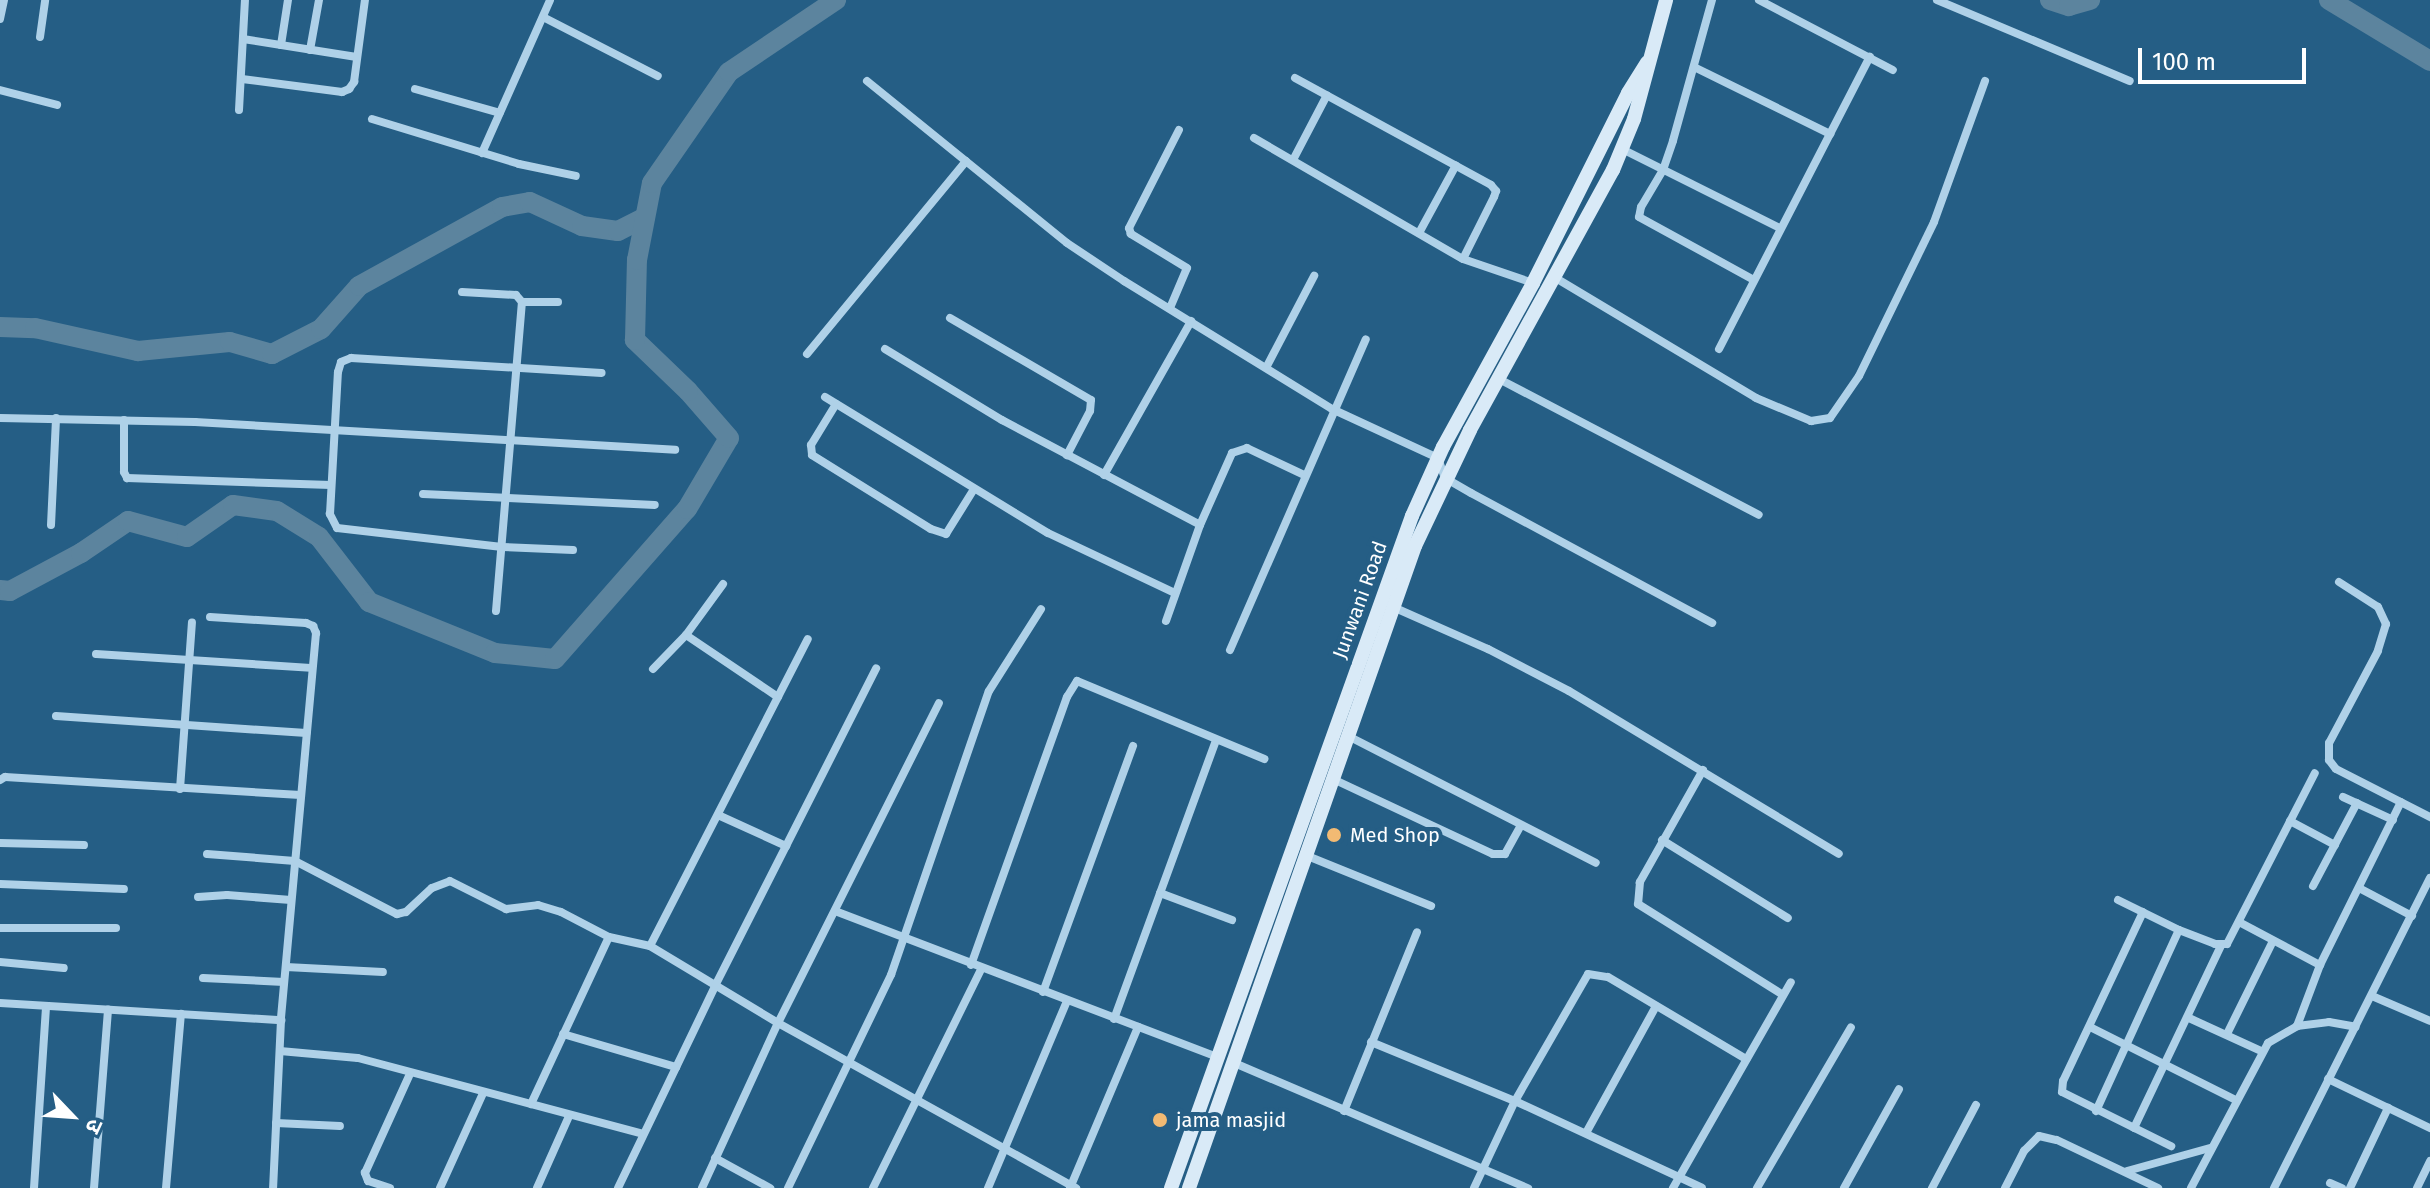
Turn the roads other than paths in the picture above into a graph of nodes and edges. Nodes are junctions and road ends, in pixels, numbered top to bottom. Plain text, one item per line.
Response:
1 (4, 0) edge
2 (45, 0) edge
3 (245, 0) edge
4 (288, 0) edge
5 (319, 0) edge
6 (365, 0) edge
7 (1666, 0) edge
8 (1712, 0) edge
9 (1759, 0) edge
10 (1937, 0) edge
11 (548, 1) edge
12 (543, 17) junction
13 (0, 19) edge
14 (40, 37) dead end
15 (243, 39) junction
16 (281, 45) junction
17 (310, 50) junction
18 (1651, 55) junction
19 (357, 57) junction
20 (1870, 57) junction
21 (1694, 67) junction
22 (1893, 70) dead end
23 (658, 76) dead end
24 (1295, 78) dead end
25 (242, 79) junction
26 (867, 81) dead end
27 (1985, 81) dead end
28 (2130, 81) dead end
29 (415, 89) dead end
30 (0, 90) edge
31 (1327, 95) junction
32 (57, 105) dead end
33 (239, 110) dead end
34 (500, 113) junction
35 (372, 119) dead end
36 (1179, 130) dead end
37 (1830, 134) junction
38 (1254, 138) dead end
39 (1622, 149) junction
40 (482, 153) junction
41 (1293, 160) junction
42 (966, 161) junction
43 (1456, 165) junction
44 (1663, 170) junction
45 (576, 176) dead end
46 (1780, 228) junction
47 (1419, 233) junction
48 (1546, 258) junction
49 (1463, 259) junction
50 (1314, 276) dead end
51 (1555, 279) junction
52 (1754, 280) junction
53 (1533, 283) junction
54 (462, 292) dead end
55 (522, 302) junction
56 (558, 302) dead end
57 (1170, 308) junction
58 (950, 318) dead end
59 (1191, 321) junction
60 (1366, 339) dead end
61 (885, 349) dead end
62 (1719, 349) dead end
63 (807, 354) dead end
64 (1267, 366) junction
65 (517, 367) junction
66 (602, 373) dead end
67 (1499, 379) junction
68 (825, 397) dead end
69 (836, 404) junction
70 (1332, 409) junction
71 (0, 418) edge
72 (56, 418) junction
73 (124, 420) junction
74 (335, 429) junction
75 (512, 439) junction
76 (675, 450) dead end
77 (1067, 455) junction
78 (1438, 458) junction
79 (1104, 475) junction
80 (1304, 475) junction
81 (1445, 478) junction
82 (331, 485) junction
83 (974, 489) junction
84 (423, 494) dead end
85 (506, 497) junction
86 (655, 505) dead end
87 (1759, 515) dead end
88 (51, 525) dead end
89 (1200, 525) junction
90 (502, 547) junction
91 (573, 550) dead end
92 (2339, 582) dead end
93 (723, 584) dead end
94 (1175, 593) junction
95 (1381, 600) junction
96 (1394, 608) junction
97 (1041, 609) dead end
98 (496, 611) dead end
99 (210, 617) dead end
100 (1166, 621) dead end
101 (192, 622) dead end
102 (1712, 623) dead end
103 (686, 635) junction
104 (808, 639) dead end
105 (1230, 650) dead end
106 (96, 654) dead end
107 (190, 659) junction
108 (311, 668) junction
109 (876, 668) dead end
110 (653, 669) dead end
111 (778, 697) junction
112 (939, 703) dead end
113 (56, 716) dead end
114 (185, 723) junction
115 (306, 733) junction
116 (1350, 737) junction
117 (1216, 740) junction
118 (1133, 746) dead end
119 (1264, 759) dead end
120 (1703, 770) junction
121 (2315, 773) dead end
122 (0, 780) edge
123 (1335, 780) junction
124 (180, 789) junction
125 (300, 795) junction
126 (2343, 797) dead end
127 (2401, 802) junction
128 (2357, 803) junction
129 (718, 815) junction
130 (2430, 817) edge
131 (2393, 820) junction
132 (2290, 821) junction
133 (1521, 825) junction
134 (1662, 840) junction
135 (0, 843) edge
136 (84, 845) dead end
137 (2335, 845) junction
138 (786, 846) junction
139 (207, 854) dead end
140 (1839, 854) dead end
141 (1305, 855) junction
142 (295, 861) junction
143 (1596, 863) dead end
144 (2429, 882) edge
145 (0, 884) edge
146 (2313, 886) dead end
147 (2359, 888) junction
148 (124, 889) dead end
149 (1160, 893) junction
150 (198, 897) dead end
151 (291, 900) junction
152 (2118, 900) dead end
153 (1431, 906) dead end
154 (835, 911) junction
155 (2143, 912) junction
156 (2412, 916) junction
157 (1788, 918) dead end
158 (1232, 920) dead end
159 (2239, 922) junction
160 (0, 928) edge
161 (116, 928) dead end
162 (2179, 930) junction
163 (1417, 932) dead end
164 (609, 937) junction
165 (904, 939) junction
166 (2273, 941) junction
167 (650, 946) junction
168 (2221, 946) junction
169 (0, 962) edge
170 (971, 965) junction
171 (2320, 965) junction
172 (286, 967) junction
173 (64, 968) dead end
174 (981, 969) junction
175 (383, 972) dead end
176 (203, 978) dead end
177 (284, 982) junction
178 (1791, 982) dead end
179 (716, 984) junction
180 (1043, 992) junction
181 (1783, 995) junction
182 (2372, 996) junction
183 (1067, 1001) junction
184 (0, 1003) edge
185 (46, 1006) junction
186 (1656, 1006) junction
187 (108, 1010) junction
188 (2430, 1012) edge
189 (181, 1014) junction
190 (2189, 1018) junction
191 (1114, 1019) junction
192 (281, 1020) junction
193 (2428, 1021) edge
194 (778, 1023) junction
195 (2297, 1026) junction
196 (1138, 1027) junction
197 (1851, 1027) dead end
198 (2090, 1027) junction
199 (2356, 1027) junction
200 (563, 1034) junction
201 (2227, 1034) junction
202 (1371, 1042) junction
203 (2128, 1046) junction
204 (280, 1051) junction
205 (2261, 1051) junction
206 (1218, 1057) junction
207 (1746, 1059) junction
208 (849, 1060) junction
209 (1233, 1063) junction
210 (2166, 1065) junction
211 (676, 1067) junction
212 (410, 1074) junction
213 (2328, 1079) junction
214 (1899, 1089) dead end
215 (483, 1093) junction
216 (916, 1097) junction
217 (2236, 1100) junction
218 (1515, 1101) junction
219 (531, 1104) junction
220 (1976, 1105) dead end
221 (2388, 1108) junction
222 (1344, 1111) junction
223 (2096, 1111) junction
224 (569, 1116) junction
225 (276, 1123) junction
226 (340, 1126) dead end
227 (2134, 1128) junction
228 (2430, 1128) edge
229 (1586, 1133) junction
230 (643, 1134) junction
231 (2171, 1146) dead end
232 (1004, 1148) junction
233 (2210, 1148) junction
234 (715, 1158) junction
235 (2430, 1163) edge
236 (1483, 1170) junction
237 (2127, 1171) junction
238 (1680, 1177) junction
239 (2330, 1183) dead end
240 (1072, 1187) edge
241 (34, 1188) edge
242 (94, 1188) edge
243 (166, 1188) edge
244 (273, 1188) edge
245 (390, 1188) edge
246 (440, 1188) edge
247 (537, 1188) edge
248 (618, 1188) edge
249 (702, 1188) edge
250 (770, 1188) edge
251 (788, 1188) edge
252 (873, 1188) edge
253 (988, 1188) edge
254 (1171, 1188) edge
255 (1189, 1188) edge
256 (1474, 1188) edge
257 (1528, 1188) edge
258 (1673, 1188) edge
259 (1702, 1188) edge
260 (1757, 1188) edge
261 (1844, 1188) edge
262 (1932, 1188) edge
263 (2006, 1188) edge
264 (2158, 1188) edge
265 (2191, 1188) edge
266 (2274, 1188) edge
267 (2342, 1188) edge
268 (2350, 1188) edge
269 (2417, 1188) edge

1 - 13 street
2 - 14 street
3 - 15 street
4 - 16 street
5 - 17 street
6 - 19 street
7 - 18 main road, Junwani Road
8 - 21 street
9 - 20 street
10 - 28 street
11 - 12 street
12 - 23 street
12 - 34 street
15 - 16 street
15 - 25 street
16 - 17 street
17 - 19 street
18 - 39 main road, Junwani Road
18 - 48 main road, Junwani Road
19 - 25 street
20 - 22 street
20 - 37 street
21 - 37 street
21 - 44 street
24 - 31 street
25 - 33 street
26 - 42 street
27 - 51 street
29 - 34 street
30 - 32 street
31 - 41 street
31 - 43 street
34 - 40 street
35 - 40 street
36 - 57 street
37 - 46 street
38 - 41 street
39 - 44 street
39 - 51 main road, Junwani Road
40 - 45 street
41 - 47 street
42 - 57 street
42 - 63 street
43 - 47 street
43 - 49 street
44 - 46 street
44 - 52 street
46 - 52 street
47 - 49 street
48 - 51 street
48 - 53 main road, Junwani Road
49 - 53 street
50 - 64 street
51 - 67 main road, Junwani Road
52 - 62 street
53 - 78 main road, Junwani Road
54 - 55 street
55 - 56 street
55 - 65 street
57 - 59 street
58 - 77 street
59 - 64 street
59 - 79 street
60 - 70 street
61 - 77 street
64 - 70 street
65 - 66 street
65 - 74 street
65 - 75 street
67 - 81 main road, Junwani Road
67 - 87 street
68 - 69 street
69 - 83 street
69 - 83 street
70 - 78 street
70 - 80 street
71 - 72 street
72 - 73 street
72 - 88 street
73 - 74 street
73 - 82 street
74 - 75 street
74 - 82 street
75 - 76 street
75 - 85 street
77 - 79 street
78 - 81 street
78 - 95 main road, Junwani Road
79 - 89 street
80 - 89 street
80 - 105 street
81 - 96 main road, Junwani Road
81 - 102 street
82 - 90 street
83 - 94 street
84 - 85 street
85 - 86 street
85 - 90 street
89 - 94 street
90 - 91 street
90 - 98 street
92 - 127 street
93 - 103 street
94 - 100 street
95 - 96 street
95 - 206 main road, Junwani Road
96 - 116 main road, Junwani Road
96 - 120 street
97 - 165 street
99 - 108 street
101 - 107 street
103 - 110 street
103 - 111 street
104 - 111 street
106 - 107 street
107 - 108 street
107 - 114 street
108 - 115 street
109 - 138 street
111 - 129 street
112 - 154 street
113 - 114 street
114 - 115 street
114 - 124 street
115 - 125 street
116 - 123 main road, Junwani Road
116 - 133 street
117 - 119 street
117 - 149 street
117 - 170 street
118 - 180 street
120 - 134 street
120 - 140 street
121 - 132 street
122 - 124 street
123 - 133 street
123 - 141 main road, Junwani Road
124 - 125 street
125 - 142 street
126 - 128 street
127 - 130 street
127 - 131 street
128 - 131 street
128 - 137 street
129 - 138 street
129 - 167 street
131 - 147 street
132 - 137 street
132 - 159 street
133 - 143 street
134 - 157 street
134 - 181 street
135 - 136 street
137 - 146 street
138 - 179 street
139 - 142 street
141 - 153 street
141 - 209 main road, Junwani Road
142 - 151 street
142 - 164 street
144 - 156 street
145 - 148 street
147 - 156 street
147 - 171 street
149 - 158 street
149 - 191 street
150 - 151 street
151 - 172 street
152 - 155 street
154 - 165 street
154 - 194 street
155 - 162 street
155 - 198 street
156 - 182 street
159 - 166 street
159 - 168 street
160 - 161 street
162 - 168 street
162 - 203 street
163 - 202 street
164 - 167 street
164 - 200 street
165 - 170 street
165 - 208 street
166 - 171 street
166 - 201 street
167 - 179 street
168 - 190 street
169 - 173 street
170 - 174 street
171 - 195 street
172 - 175 street
172 - 177 street
174 - 180 street
174 - 216 street
176 - 177 street
177 - 192 street
178 - 181 street
179 - 194 street
179 - 211 street
180 - 183 street
181 - 207 street
182 - 193 street
182 - 199 street
183 - 191 street
183 - 232 street
184 - 185 street
185 - 187 street
185 - 241 street
186 - 207 street
186 - 218 street
186 - 229 street
187 - 189 street
187 - 242 street
188 - 193 street
189 - 192 street
189 - 243 street
190 - 201 street
190 - 210 street
191 - 196 street
192 - 204 street
194 - 208 street
194 - 234 street
195 - 199 street
195 - 205 street
196 - 206 street
196 - 240 street
197 - 260 street
198 - 203 street
198 - 223 street
199 - 213 street
200 - 211 street
200 - 219 street
201 - 205 street
202 - 218 street
202 - 222 street
203 - 210 street
203 - 223 street
204 - 212 street
204 - 225 street
205 - 217 street
206 - 209 street
206 - 254 main road, Junwani Road
207 - 238 street
208 - 216 street
208 - 251 street
209 - 222 street
209 - 255 main road, Junwani Road
210 - 217 street
210 - 227 street
211 - 230 street
212 - 215 street
212 - 245 street
213 - 221 street
213 - 266 street
214 - 261 street
215 - 219 street
215 - 246 street
216 - 232 street
216 - 252 street
217 - 233 street
218 - 229 street
218 - 236 street
219 - 224 street
220 - 262 street
221 - 228 street
221 - 268 street
222 - 236 street
223 - 227 street
224 - 230 street
224 - 247 street
225 - 226 street
225 - 244 street
227 - 231 street
229 - 238 street
230 - 248 street
232 - 240 street
232 - 253 street
233 - 237 street
233 - 265 street
234 - 249 street
234 - 250 street
235 - 269 street
236 - 256 street
236 - 257 street
237 - 263 street
237 - 264 street
238 - 258 street
238 - 259 street
239 - 267 street

